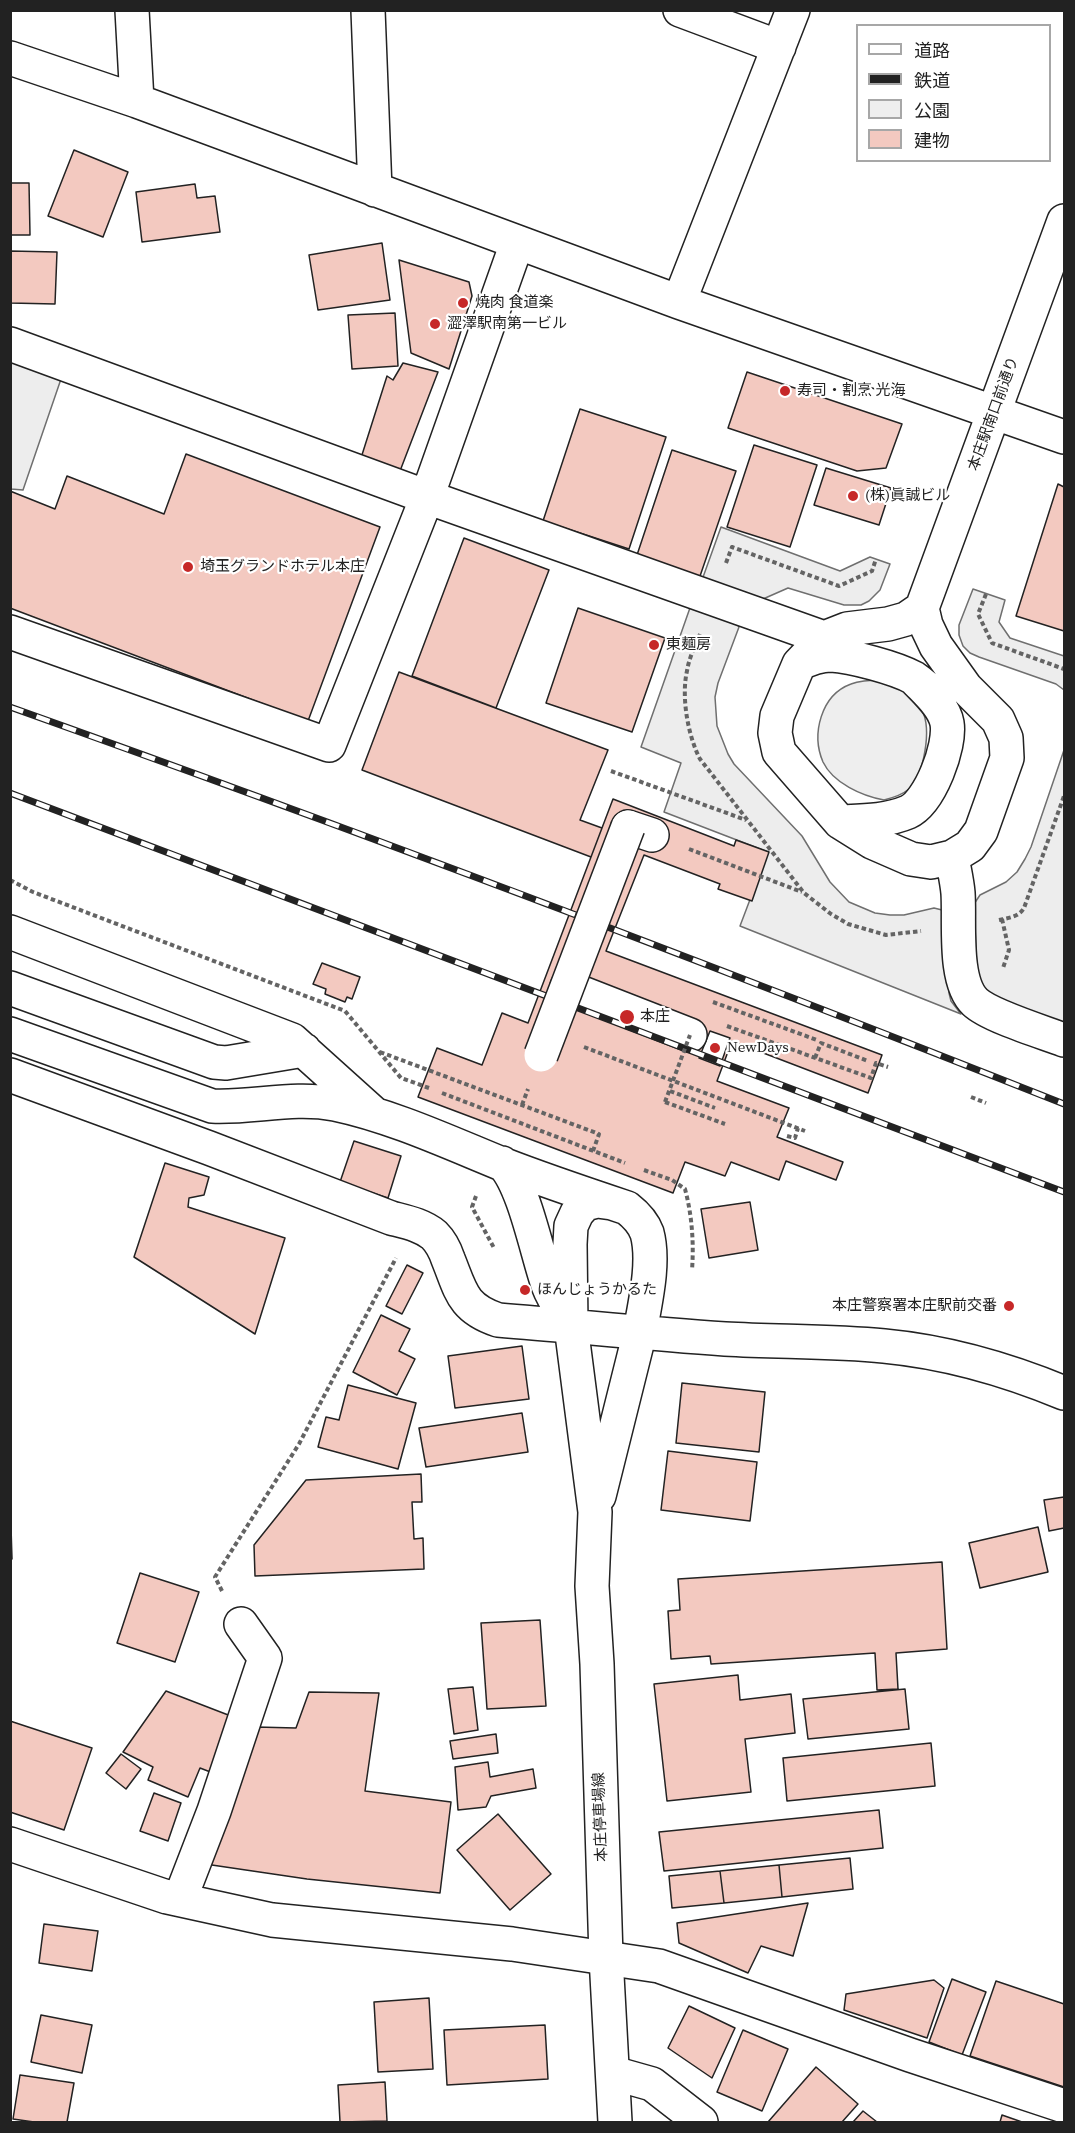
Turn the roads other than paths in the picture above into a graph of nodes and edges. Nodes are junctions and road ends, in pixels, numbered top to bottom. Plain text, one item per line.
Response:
1 (132, 10) edge
2 (368, 10) edge
3 (680, 10) edge
4 (793, 10) edge
5 (780, 47) junction
6 (10, 58) edge
7 (137, 101) junction
8 (375, 190) junction
9 (1065, 221) edge
10 (517, 243) junction
11 (679, 302) junction
12 (19, 347) edge
13 (995, 411) junction
14 (1065, 437) edge
15 (427, 497) junction
16 (922, 608) junction
17 (10, 632) edge
18 (824, 638) junction
19 (799, 664) junction
20 (915, 679) junction
21 (984, 705) junction
22 (840, 822) junction
23 (652, 835) dead end
24 (952, 856) junction
25 (10, 932) edge
26 (567, 987) junction
27 (10, 988) edge
28 (705, 1029) road end
29 (10, 1034) edge
30 (1065, 1040) edge
31 (304, 1050) junction
32 (541, 1055) dead end
33 (10, 1075) edge
34 (374, 1114) junction
35 (502, 1163) junction
36 (612, 1203) junction
37 (571, 1326) junction
38 (640, 1332) junction
39 (1065, 1393) edge
40 (595, 1512) junction
41 (241, 1624) road end
42 (10, 1844) edge
43 (180, 1899) junction
44 (606, 1957) junction
45 (613, 2073) junction
46 (1065, 2106) edge
47 (615, 2122) edge
48 (702, 2122) edge

1 - 7 street
2 - 8 street
3 - 5 street
4 - 5 street
5 - 11 street
6 - 7 street
7 - 8 street
8 - 10 street
9 - 13 street, 本庄駅南口前通り
10 - 11 street
10 - 15 street
11 - 13 street
12 - 15 street
13 - 14 street
13 - 16 street, 本庄駅南口前通り
15 - 17 street
15 - 18 street
16 - 18 street
16 - 21 street
18 - 19 street
19 - 20 street
19 - 22 street
20 - 21 street
20 - 22 street
21 - 24 street
22 - 24 street
23 - 26 street, bridge
24 - 30 street
25 - 31 street
26 - 28 street
26 - 32 street, bridge
27 - 31 street
29 - 34 street
31 - 34 street
33 - 37 street
34 - 35 street
35 - 36 street
35 - 37 street
36 - 37 street
36 - 38 street
37 - 38 street
37 - 40 street
38 - 39 street
38 - 40 street
40 - 44 street, 本庄停車場線
41 - 43 street
42 - 43 street
43 - 44 street
44 - 45 street, 本庄停車場線
44 - 46 street
45 - 47 street, 本庄停車場線
45 - 48 street

